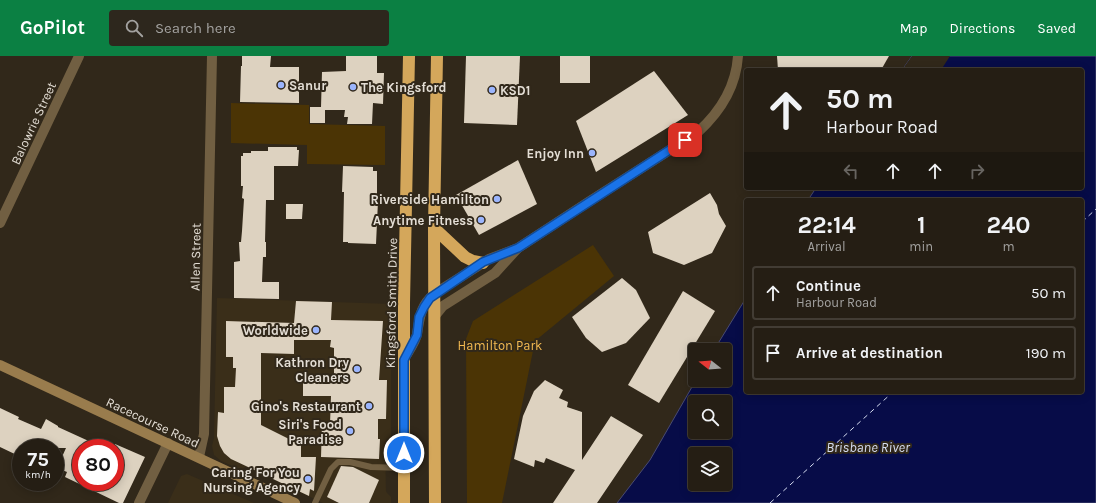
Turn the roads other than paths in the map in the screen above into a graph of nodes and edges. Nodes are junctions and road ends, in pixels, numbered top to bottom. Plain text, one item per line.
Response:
1 (79, 56) edge
2 (212, 56) edge
3 (409, 56) edge
4 (437, 56) edge
5 (738, 56) edge
6 (0, 223) edge
7 (434, 228) junction
8 (518, 248) junction
9 (483, 262) junction
10 (434, 294) junction
11 (435, 316) junction
12 (404, 360) junction
13 (0, 365) edge
14 (168, 443) junction
15 (199, 457) junction
16 (404, 468) junction
17 (139, 503) edge
18 (295, 503) edge
19 (316, 503) edge
20 (404, 503) edge
21 (435, 503) edge

1 - 6 street, Balowrie Street
2 - 15 street, Allen Street
3 - 12 highway, Kingsford Smith Drive
4 - 7 highway
5 - 8 street
7 - 9 highway
7 - 10 highway
8 - 9 street
8 - 11 street
9 - 10 street
10 - 11 highway
10 - 12 street
11 - 21 highway
12 - 16 highway, Kingsford Smith Drive
13 - 14 street, Racecourse Road
14 - 15 street, Racecourse Road
14 - 17 street
15 - 18 street, Racecourse Road
16 - 19 lane
16 - 20 highway, Kingsford Smith Drive

